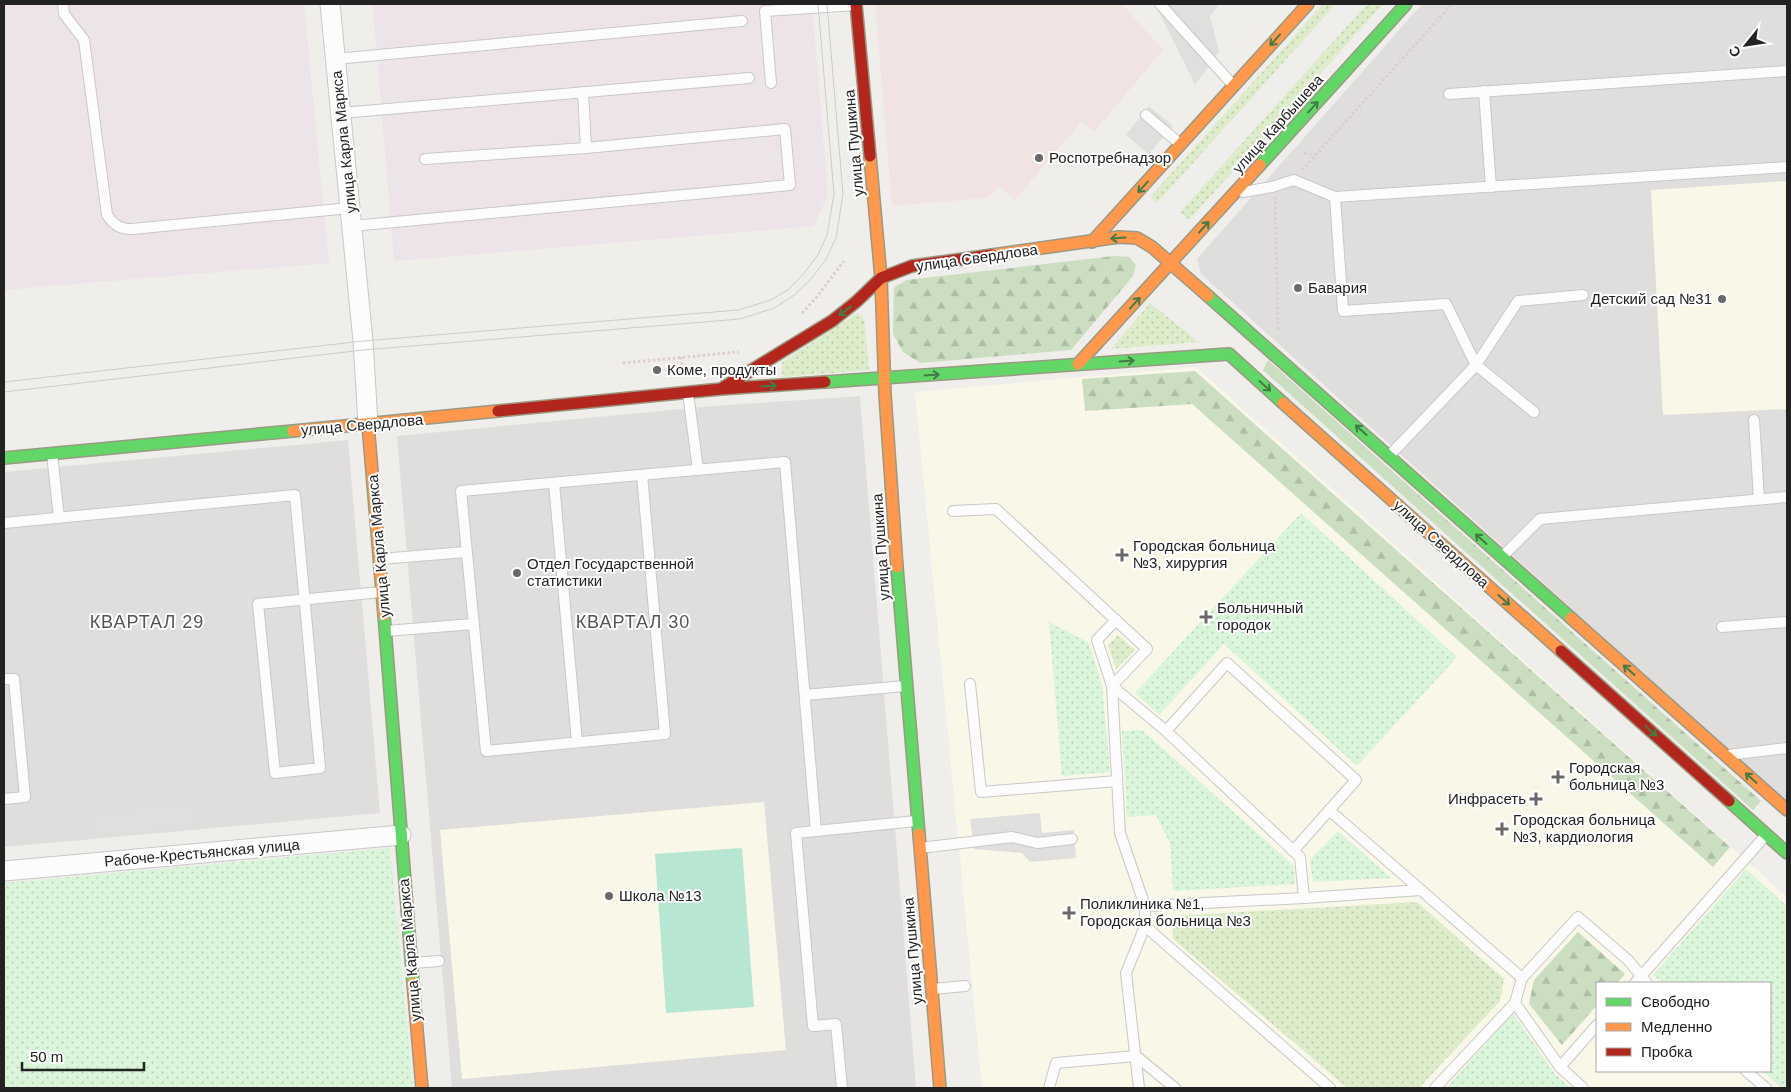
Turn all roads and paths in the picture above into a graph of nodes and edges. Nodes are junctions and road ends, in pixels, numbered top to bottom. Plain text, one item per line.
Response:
1 (63, 4) edge
2 (330, 4) edge
3 (856, 4) edge
4 (1160, 4) edge
5 (1308, 4) edge
6 (1406, 4) edge
7 (1452, 4) edge
8 (742, 21) dead end
9 (335, 59) junction
10 (1787, 71) edge
11 (748, 78) dead end
12 (771, 83) dead end
13 (1234, 85) junction
14 (583, 92) junction
15 (1484, 92) junction
16 (1449, 94) dead end
17 (341, 113) junction
18 (1146, 115) dead end
19 (1181, 145) junction
20 (586, 148) junction
21 (1304, 153) dead end
22 (1316, 155) junction
23 (425, 159) dead end
24 (1787, 167) edge
25 (1294, 180) junction
26 (1491, 187) junction
27 (1235, 193) junction
28 (1335, 197) junction
29 (351, 217) junction
30 (1092, 242) junction
31 (844, 261) dead end
32 (1171, 263) junction
33 (881, 278) junction
34 (1583, 295) dead end
35 (797, 319) dead end
36 (1278, 341) dead end
37 (746, 351) dead end
38 (681, 358) junction
39 (623, 362) dead end
40 (1078, 364) junction
41 (1476, 365) junction
42 (683, 369) dead end
43 (884, 379) junction
44 (721, 389) junction
45 (688, 393) junction
46 (1534, 412) dead end
47 (1754, 420) dead end
48 (368, 424) junction
49 (52, 454) junction
50 (1390, 455) junction
51 (4, 458) edge
52 (698, 470) junction
53 (642, 475) junction
54 (554, 483) junction
55 (1787, 497) edge
56 (1759, 499) junction
57 (953, 511) dead end
58 (59, 518) junction
59 (4, 523) edge
60 (466, 552) junction
61 (1502, 558) junction
62 (379, 560) junction
63 (382, 592) junction
64 (304, 599) junction
65 (1116, 620) junction
66 (1787, 622) edge
67 (474, 624) junction
68 (1722, 628) dead end
69 (386, 631) junction
70 (4, 679) edge
71 (970, 684) dead end
72 (906, 686) junction
73 (1112, 686) junction
74 (805, 695) junction
75 (1166, 731) junction
76 (577, 742) junction
77 (1787, 748) edge
78 (1725, 755) junction
79 (1117, 781) junction
80 (4, 799) edge
81 (1329, 810) junction
82 (1787, 810) edge
83 (917, 821) junction
84 (816, 831) junction
85 (1766, 834) junction
86 (401, 836) junction
87 (1072, 839) dead end
88 (920, 848) junction
89 (1293, 850) junction
90 (1787, 853) edge
91 (4, 871) edge
92 (1421, 890) junction
93 (1304, 898) junction
94 (1144, 906) junction
95 (1144, 926) junction
96 (439, 961) dead end
97 (411, 963) junction
98 (1522, 978) junction
99 (1641, 981) edge
100 (965, 986) dead end
101 (932, 990) junction
102 (1515, 1003) junction
103 (1596, 1026) edge
104 (1136, 1056) junction
105 (1560, 1067) junction
106 (1747, 1072) edge
107 (422, 1088) edge
108 (842, 1088) edge
109 (940, 1088) edge
110 (1048, 1088) edge
111 (1139, 1088) edge
112 (1175, 1088) edge
113 (1330, 1088) edge
114 (1435, 1088) edge
115 (1583, 1088) edge
116 (1766, 1088) edge

1 - 29 lane
2 - 9 street, улица Карла Маркса
3 - 12 lane
3 - 33 street, улица Пушкина
4 - 13 lane
5 -> 13 street
27 -> 6 street, улица Карбышева
7 - 22 path
8 - 9 lane
9 - 17 street, улица Карла Маркса
10 - 15 lane
11 - 14 lane
13 - 19 street
14 - 17 lane
14 - 20 lane
15 - 16 lane
15 - 26 lane
17 - 29 street, улица Карла Маркса
18 - 19 lane
19 -> 30 street
20 - 23 lane
20 - 29 lane
21 - 22 path
22 - 25 path
24 - 26 lane
25 - 27 lane
25 - 28 lane
25 - 36 path
26 - 28 lane
32 -> 27 street, улица Карбышева
28 - 41 lane
29 - 48 street, улица Карла Маркса
32 -> 30 street, улица Свердлова
30 - 33 street, улица Свердлова
31 - 35 path
40 -> 32 street
50 -> 32 street, улица Свердлова
33 - 43 street, улица Пушкина
33 -> 44 street, улица Свердлова
34 - 41 lane
37 - 38 path
38 - 39 path
38 - 42 path
43 -> 40 street, улица Свердлова
40 -> 85 street, улица Свердлова
41 - 46 lane
41 - 50 lane
44 -> 43 street, улица Свердлова
43 - 72 street, улица Пушкина
44 - 45 street, улица Свердлова
45 - 48 street, улица Свердлова
45 - 52 lane
47 - 56 lane
48 - 49 street, улица Свердлова
48 - 62 street, улица Карла Маркса
49 - 51 street, улица Свердлова
49 - 58 lane
61 -> 50 street, улица Свердлова
52 - 53 lane
52 - 74 lane
53 - 54 lane
53 - 76 lane
54 - 60 lane
54 - 76 lane
55 - 56 lane
56 - 61 lane
57 - 65 lane
58 - 59 lane
58 - 64 lane
60 - 62 lane
60 - 67 lane
78 -> 61 street, улица Свердлова
62 - 63 street, улица Карла Маркса
63 - 64 lane
63 - 69 street, улица Карла Маркса
64 - 64 lane
65 - 73 lane
65 - 73 lane
66 - 68 lane
67 - 69 lane
67 - 76 lane
69 - 86 street, улица Карла Маркса
70 - 80 lane
71 - 79 lane
72 - 74 lane
72 - 83 street, улица Пушкина
73 - 75 lane
73 - 79 lane
74 - 84 lane
75 - 81 lane
75 - 89 lane
77 - 78 lane
82 -> 78 street, улица Свердлова
79 - 94 lane
81 - 89 lane
81 - 92 lane
82 - 85 street, улица Свердлова
83 - 84 lane
83 - 88 street, улица Пушкина
84 - 108 lane
85 - 90 street, улица Свердлова
85 - 99 lane
86 - 91 street, Рабоче-Крестьянская улица
86 - 97 street, улица Карла Маркса
87 - 88 lane
88 - 101 street, улица Пушкина
89 - 93 lane
92 - 93 lane
92 - 98 lane
93 - 94 lane
94 - 95 lane
95 - 104 lane
95 - 113 lane
96 - 97 lane
97 - 107 street, улица Карла Маркса
98 - 99 lane
98 - 102 lane
100 - 101 lane
101 - 109 street, улица Пушкина
102 - 105 lane
102 - 114 lane
103 - 105 lane
104 - 110 lane
104 - 111 lane
104 - 112 lane
105 - 115 lane
106 - 116 lane

